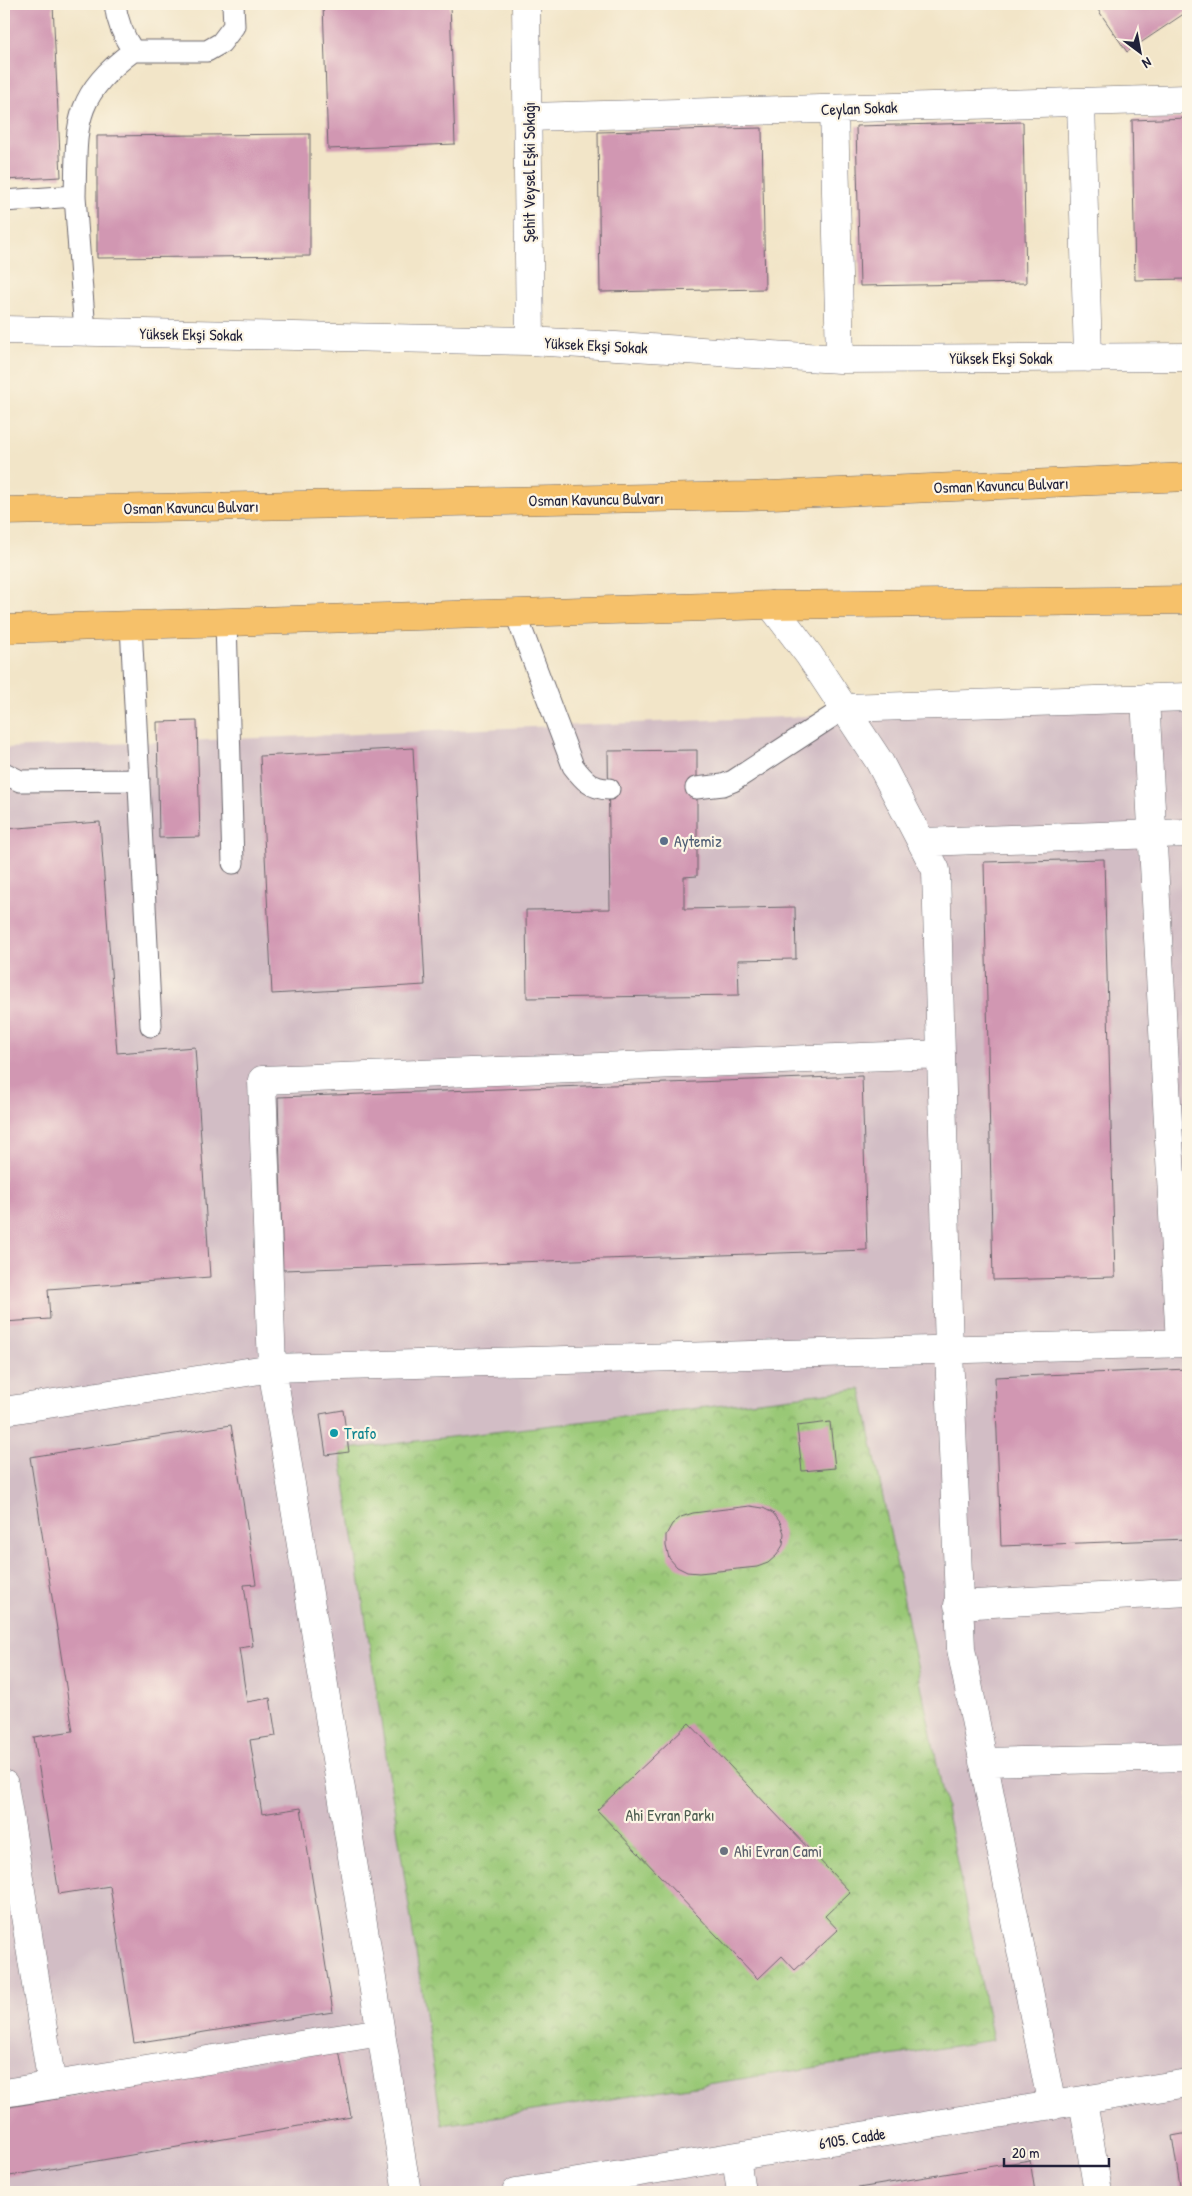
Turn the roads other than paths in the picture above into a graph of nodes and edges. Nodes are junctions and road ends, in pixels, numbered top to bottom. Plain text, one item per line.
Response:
1 (115, 4) edge
2 (233, 4) edge
3 (526, 4) edge
4 (133, 51) junction
5 (1188, 99) edge
6 (1081, 102) junction
7 (834, 109) junction
8 (529, 117) junction
9 (75, 196) junction
10 (4, 201) edge
11 (4, 330) edge
12 (85, 332) junction
13 (530, 341) junction
14 (1188, 357) edge
15 (1088, 358) junction
16 (840, 359) junction
17 (1188, 477) edge
18 (4, 511) edge
19 (1188, 600) edge
20 (771, 605) junction
21 (516, 612) junction
22 (226, 622) junction
23 (131, 625) junction
24 (4, 629) edge
25 (1188, 697) edge
26 (1145, 698) junction
27 (846, 708) junction
28 (4, 773) edge
29 (139, 780) junction
30 (696, 788) dead end
31 (609, 789) dead end
32 (1188, 833) edge
33 (1152, 834) junction
34 (922, 842) junction
35 (232, 863) dead end
36 (151, 1026) dead end
37 (941, 1054) junction
38 (1184, 1343) edge
39 (949, 1350) junction
40 (272, 1368) junction
41 (4, 1411) edge
42 (1188, 1592) edge
43 (958, 1605) junction
44 (1188, 1757) edge
45 (984, 1762) junction
46 (4, 1784) edge
47 (381, 2032) junction
48 (1188, 2083) edge
49 (52, 2085) junction
50 (4, 2093) edge
51 (1083, 2100) junction
52 (1052, 2106) junction
53 (736, 2157) junction
54 (407, 2192) edge
55 (516, 2192) edge
56 (742, 2192) edge
57 (1098, 2192) edge

1 - 4 lane
2 - 4 lane
3 - 8 street, Şehit Veysel Eşki Sokağı
4 - 9 lane
5 - 6 street, Ceylan Sokak
6 - 7 street, Ceylan Sokak
6 - 15 street
7 - 8 street, Ceylan Sokak
7 - 16 street
8 - 13 street, Şehit Veysel Eşki Sokağı
9 - 10 lane
9 - 12 lane
11 - 12 street, Yüksek Ekşi Sokak
12 - 13 street, Yüksek Ekşi Sokak
13 - 16 street, Yüksek Ekşi Sokak
14 - 15 street, Yüksek Ekşi Sokak
15 - 16 street, Yüksek Ekşi Sokak
17 - 18 highway, Osman Kavuncu Bulvarı
19 - 20 highway
20 - 21 highway
20 - 27 street
21 - 22 highway
21 - 31 lane
22 - 23 highway
22 - 35 lane
23 - 24 highway
23 - 29 lane
25 - 26 street
26 - 27 street
26 - 33 street
27 - 30 lane
27 - 34 street
28 - 29 lane
29 - 36 lane
32 - 33 street
33 - 34 street
33 - 38 street
34 - 37 street
37 - 39 street
37 - 40 street
38 - 39 street
39 - 40 street
39 - 43 street
40 - 41 street
40 - 47 street
42 - 43 street
43 - 45 street
44 - 45 street
45 - 52 street
46 - 49 street
47 - 49 street
47 - 54 street
48 - 51 street, 6105. Cadde
49 - 50 street
51 - 52 street, 6105. Cadde
51 - 57 street
52 - 53 street, 6105. Cadde
53 - 55 street, 6105. Cadde
53 - 56 street

